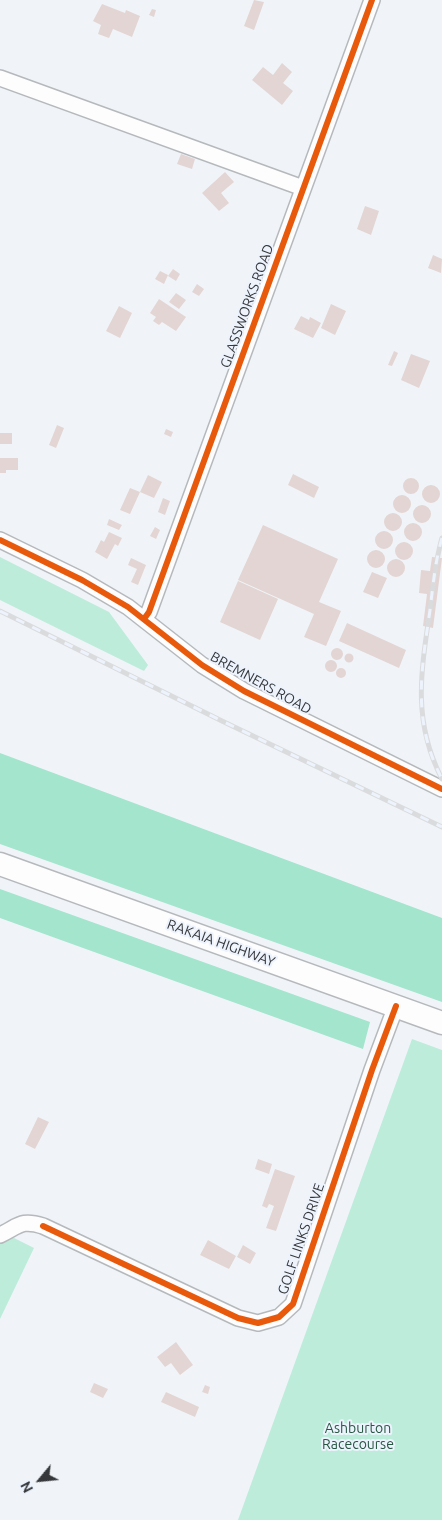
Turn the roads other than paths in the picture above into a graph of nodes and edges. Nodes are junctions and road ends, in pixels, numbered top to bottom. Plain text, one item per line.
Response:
1 (372, 0) edge
2 (0, 78) edge
3 (303, 188) junction
4 (0, 540) edge
5 (144, 619) junction
6 (442, 788) edge
7 (0, 864) edge
8 (396, 1006) junction
9 (442, 1023) edge
10 (0, 1236) edge

1 - 3 street, GLASSWORKS ROAD
2 - 3 street
3 - 5 street, GLASSWORKS ROAD
4 - 5 street, BREMNERS ROAD
5 - 6 street, BREMNERS ROAD
7 - 8 highway, RAKAIA HIGHWAY
8 - 9 highway, RAKAIA HIGHWAY
8 - 10 street, GOLF LINKS DRIVE

